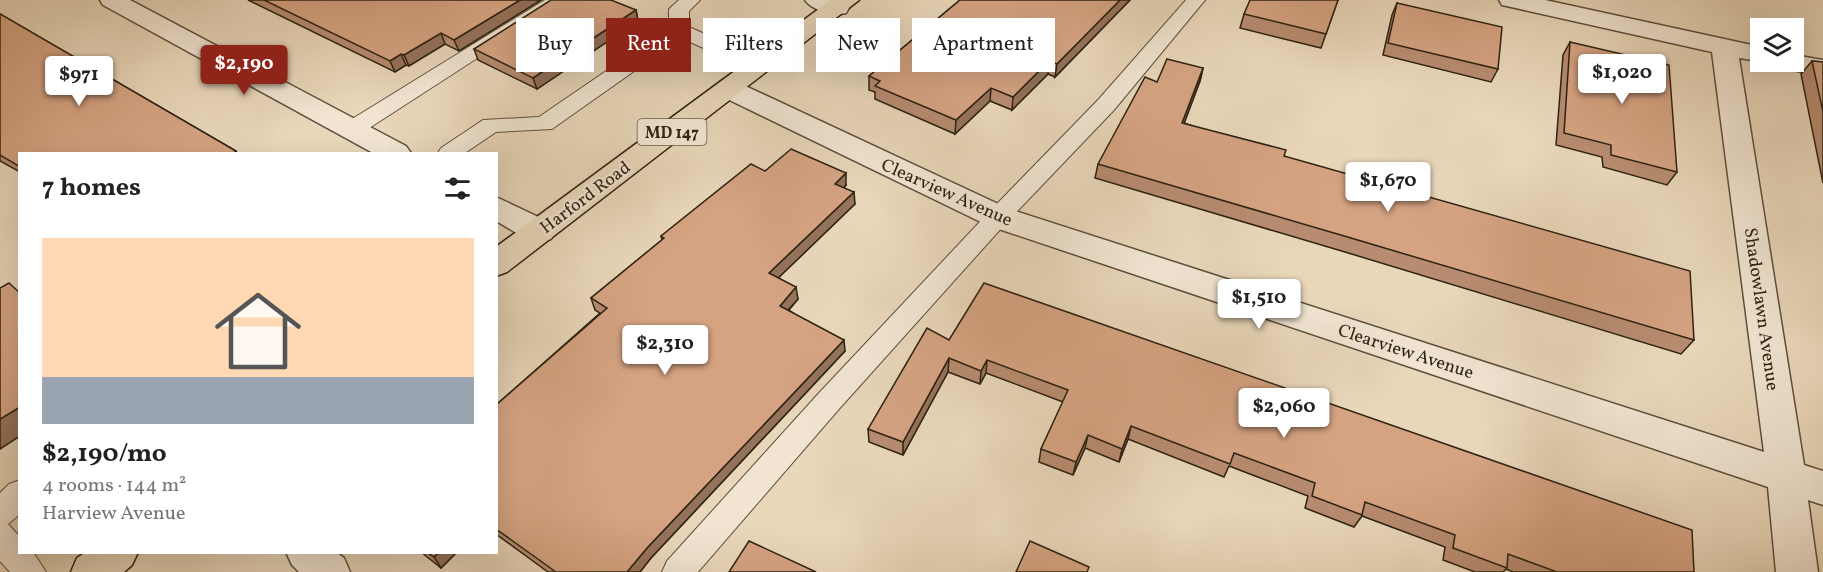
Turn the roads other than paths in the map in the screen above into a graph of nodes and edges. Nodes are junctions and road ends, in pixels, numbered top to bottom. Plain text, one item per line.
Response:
1 (112, 0) edge
2 (558, 0) edge
3 (691, 0) edge
4 (1196, 0) edge
5 (1511, 0) edge
6 (834, 2) edge
7 (679, 18) edge
8 (804, 28) edge
9 (1724, 47) junction
10 (1750, 53) edge
11 (1804, 65) edge
12 (1823, 69) edge
13 (619, 72) edge
14 (752, 72) edge
15 (729, 89) junction
16 (352, 129) junction
17 (394, 152) edge
18 (450, 152) edge
19 (498, 208) edge
20 (998, 217) junction
21 (540, 231) junction
22 (498, 262) edge
23 (1786, 476) junction
24 (1823, 488) edge
25 (18, 495) edge
26 (0, 513) edge
27 (0, 535) edge
28 (115, 554) edge
29 (308, 554) edge
30 (30, 572) edge
31 (92, 572) edge
32 (329, 572) edge
33 (678, 572) edge
34 (1797, 572) edge

1 - 16 street
2 - 16 lane
3 - 7 lane
4 - 20 lane
5 - 9 street
6 - 8 main road, Harford Road / MD 147
9 - 10 street
9 - 23 street, Shadowlawn Avenue
11 - 12 street
13 - 18 lane
14 - 15 main road, Harford Road / MD 147
15 - 20 street, Clearview Avenue
15 - 21 main road, Harford Road / MD 147
16 - 17 street
19 - 21 street
20 - 23 street, Clearview Avenue
20 - 33 lane
21 - 22 main road, Harford Road / MD 147
23 - 24 street, Clearview Avenue
23 - 34 street, Shadowlawn Avenue
25 - 26 lane
27 - 30 lane
28 - 31 main road
29 - 32 street

